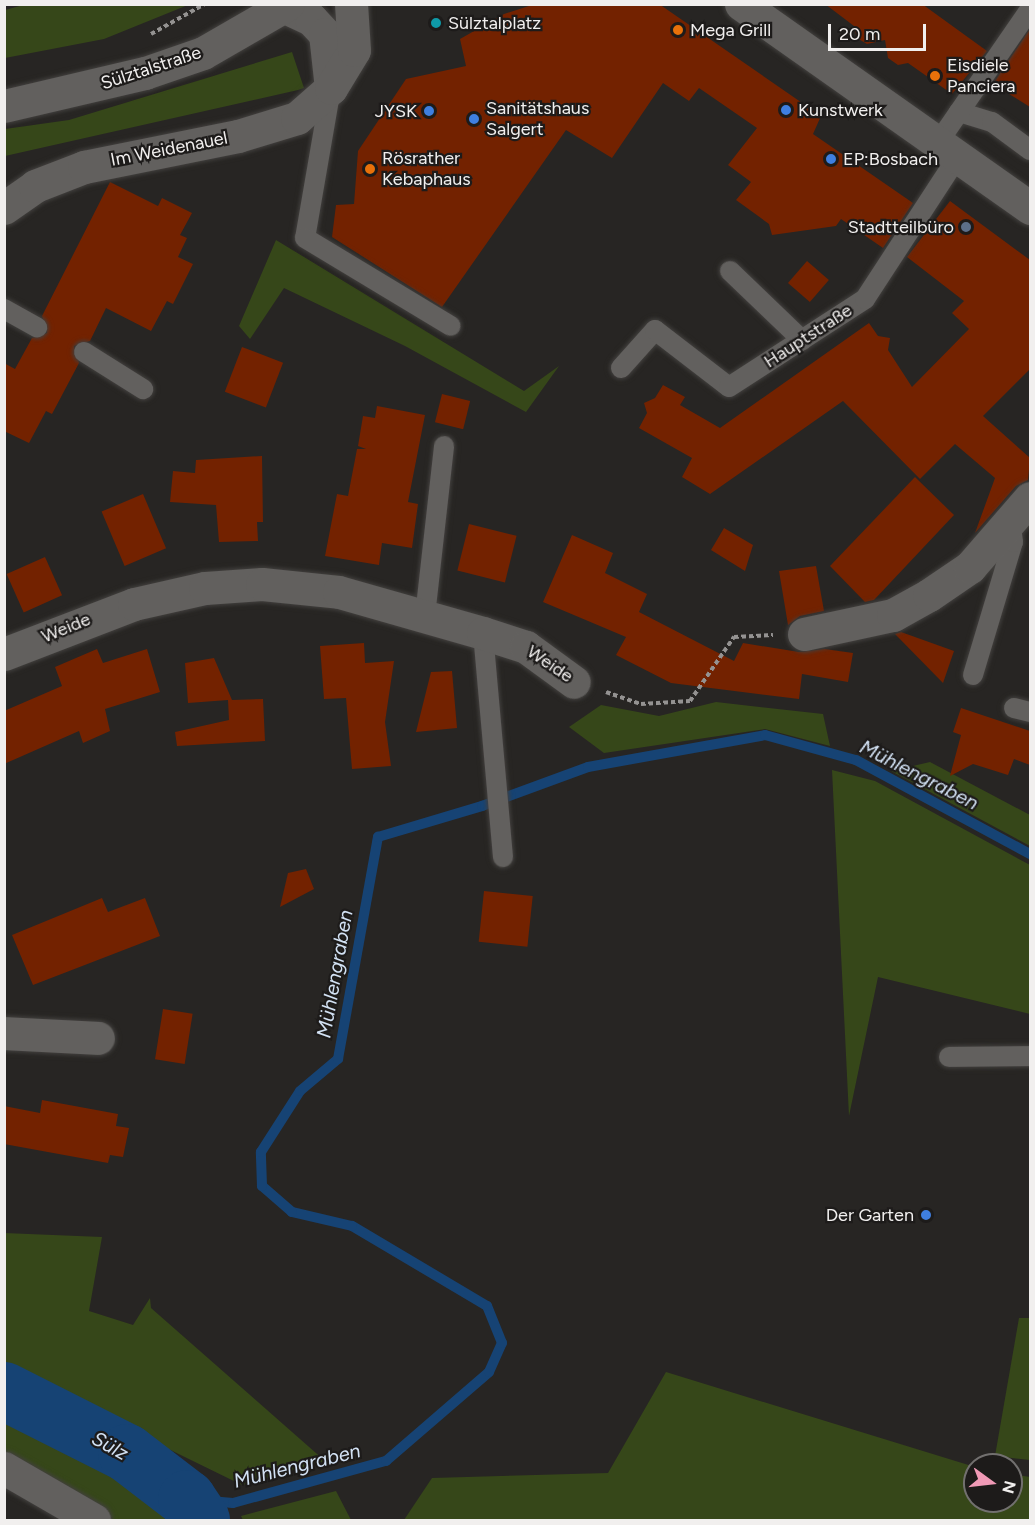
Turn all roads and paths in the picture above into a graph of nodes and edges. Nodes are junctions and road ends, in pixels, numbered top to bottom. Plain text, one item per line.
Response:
1 (351, 4) edge
2 (741, 4) edge
3 (286, 6) edge
4 (1030, 9) edge
5 (332, 88) junction
6 (4, 106) edge
7 (959, 112) junction
8 (1030, 150) edge
9 (947, 151) junction
10 (1029, 204) edge
11 (4, 208) edge
12 (730, 271) dead end
13 (4, 309) edge
14 (451, 326) dead end
15 (37, 327) dead end
16 (802, 340) junction
17 (84, 352) dead end
18 (621, 368) dead end
19 (143, 389) dead end
20 (444, 446) dead end
21 (1030, 498) edge
22 (1011, 526) junction
23 (426, 616) junction
24 (483, 633) junction
25 (804, 634) joint
26 (4, 654) edge
27 (973, 675) dead end
28 (574, 682) joint
29 (503, 857) dead end
30 (4, 1033) edge
31 (98, 1038) dead end
32 (1030, 1056) edge
33 (950, 1057) dead end
34 (4, 1468) edge
35 (94, 1521) edge

1 - 5 street, Im Weidenauel
2 - 9 street
3 - 5 street
3 - 6 street, Sülztalstraße
4 - 7 lane, Hauptstraße
5 - 11 street, Im Weidenauel
5 - 14 lane
7 - 8 lane
7 - 9 lane, Hauptstraße
9 - 10 street
9 - 16 lane, Hauptstraße
12 - 16 lane
13 - 15 lane
16 - 18 lane, Hauptstraße
17 - 19 lane
20 - 23 lane
21 - 22 street
22 - 25 street
22 - 27 lane
23 - 24 street, Weide
23 - 26 street, Weide
24 - 28 street, Weide
24 - 29 lane
25 - 28 path, Weide
30 - 31 street
32 - 33 lane
34 - 35 street

